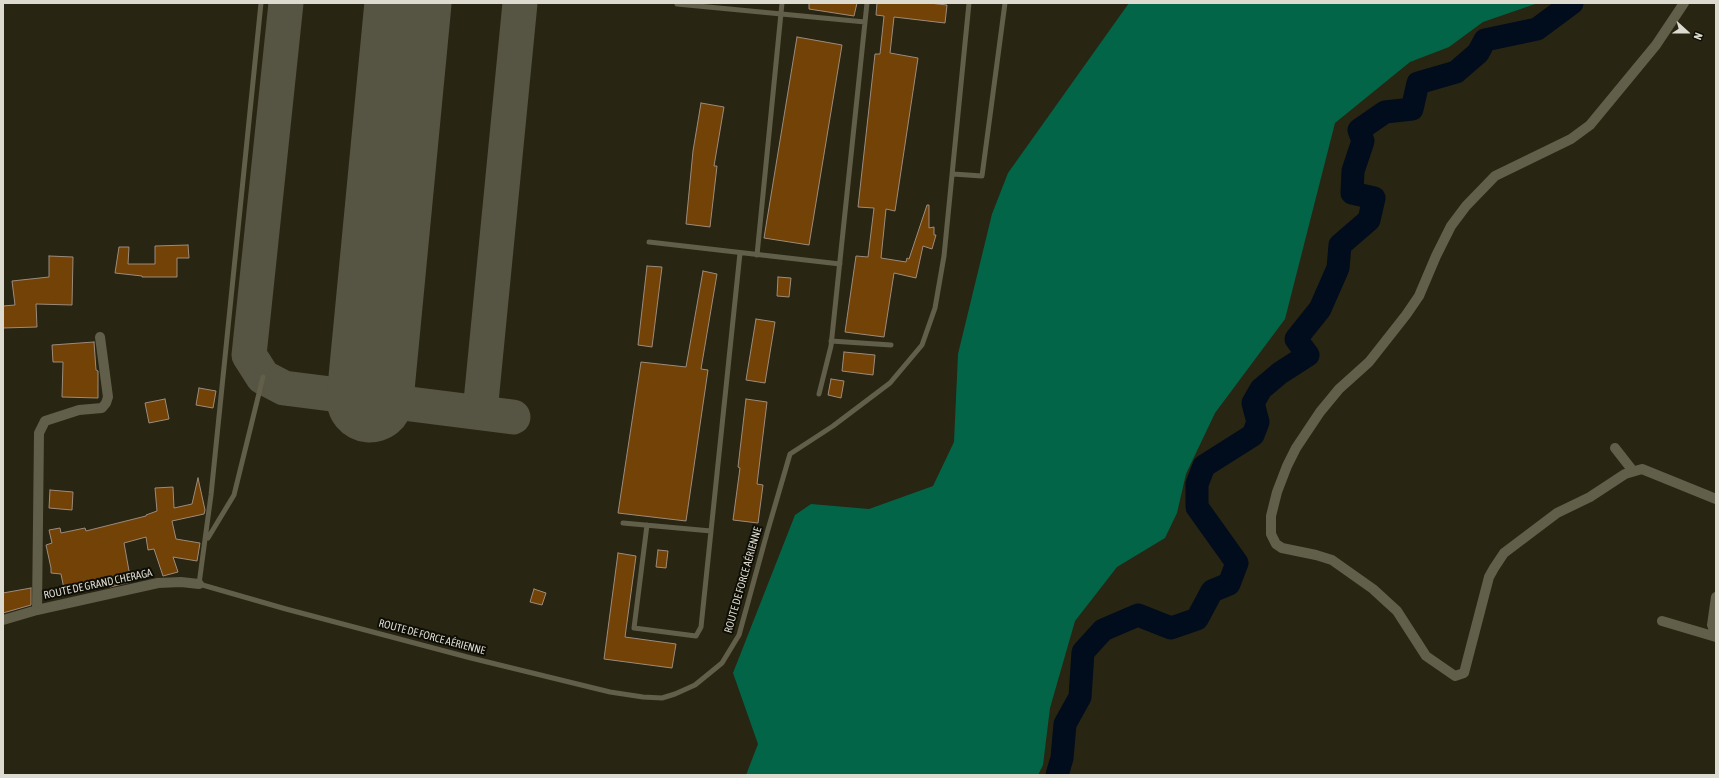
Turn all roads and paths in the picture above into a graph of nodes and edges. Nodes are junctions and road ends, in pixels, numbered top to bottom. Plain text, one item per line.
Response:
1 (261, 3) edge
2 (782, 3) edge
3 (867, 3) edge
4 (969, 3) edge
5 (1004, 3) edge
6 (1684, 3) edge
7 (677, 4) dead end
8 (781, 14) junction
9 (865, 22) junction
10 (953, 174) junction
11 (649, 242) dead end
12 (740, 253) junction
13 (757, 255) junction
14 (840, 264) junction
15 (100, 337) dead end
16 (831, 340) junction
17 (891, 345) dead end
18 (263, 376) dead end
19 (819, 394) dead end
20 (1615, 448) dead end
21 (1633, 471) junction
22 (1716, 499) edge
23 (623, 523) dead end
24 (647, 525) junction
25 (711, 531) junction
26 (206, 541) junction
27 (199, 584) junction
28 (1716, 597) edge
29 (37, 610) junction
30 (3, 620) edge
31 (1662, 621) dead end
32 (1716, 636) edge

1 - 26 lane
2 - 8 lane
3 - 9 lane
4 - 10 lane, ROUTE DE FORCE AÉRIENNE
5 - 10 lane
6 - 21 street
7 - 8 lane
8 - 9 lane
8 - 13 lane
9 - 14 lane
10 - 27 lane, ROUTE DE FORCE AÉRIENNE
11 - 12 lane
12 - 13 lane
12 - 25 lane
13 - 14 lane
14 - 16 lane
15 - 29 street
16 - 17 lane
16 - 19 lane
18 - 26 lane
20 - 21 street
21 - 22 street
23 - 24 lane
24 - 25 lane
24 - 25 lane
26 - 27 lane
27 - 29 street, ROUTE DE GRAND CHERAGA
28 - 32 street
29 - 30 street, ROUTE DE GRAND CHERAGA
31 - 32 street

